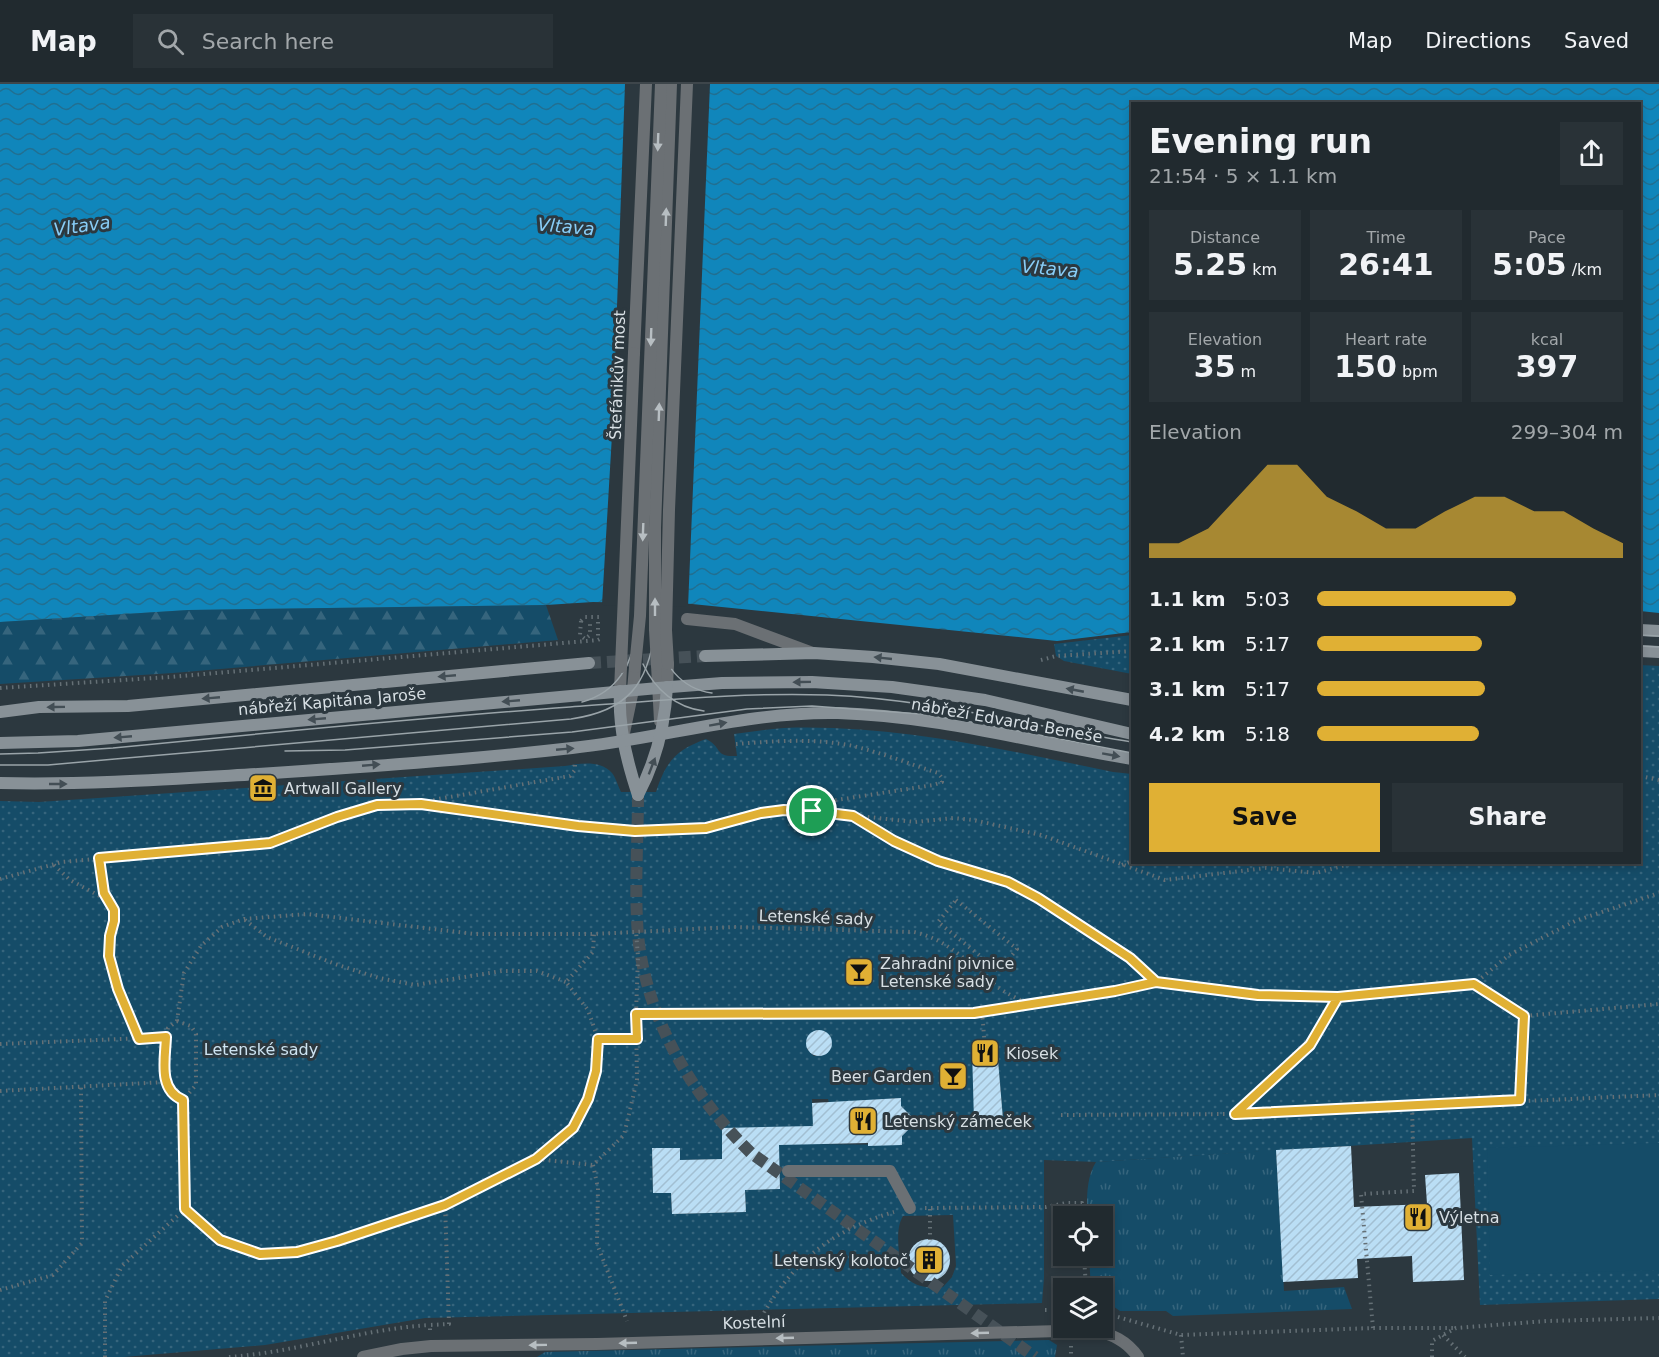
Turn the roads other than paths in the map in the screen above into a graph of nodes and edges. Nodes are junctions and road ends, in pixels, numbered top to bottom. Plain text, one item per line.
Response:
1 (646, 84) edge
2 (661, 84) edge
3 (671, 84) edge
4 (687, 84) edge
5 (687, 619) dead end
6 (1641, 630) edge
7 (1659, 631) edge
8 (1641, 651) edge
9 (1659, 652) edge
10 (814, 653) junction
11 (705, 656) tunnel mouth
12 (589, 663) tunnel mouth
13 (662, 665) junction
14 (663, 688) junction
15 (626, 691) junction
16 (1131, 700) edge
17 (0, 712) edge
18 (661, 734) junction
19 (1131, 734) edge
20 (624, 740) junction
21 (0, 743) edge
22 (1131, 759) edge
23 (0, 783) edge
24 (788, 1171) dead end
25 (909, 1208) road end
26 (478, 1352) edge
27 (363, 1357) edge
28 (1138, 1357) edge

1 - 15 street, Štefánikův most, bridge
2 -> 15 street, bridge
13 -> 3 street, bridge
4 - 13 street, bridge
5 - 10 street
6 - 7 main road
8 - 9 main road
10 - 11 main road
16 -> 10 main road
12 -> 17 main road
13 - 14 street
14 - 15 main road, nábřeží Kapitána Jaroše
14 - 18 main road
19 -> 14 main road, nábřeží Edvarda Beneše
15 - 20 main road
15 -> 21 main road, nábřeží Kapitána Jaroše
18 - 20 main road
20 -> 18 main road
18 -> 22 main road, nábřeží Edvarda Beneše
23 -> 20 main road
24 - 25 street
26 - 27 street, Kostelní
28 -> 26 street, Kostelní

